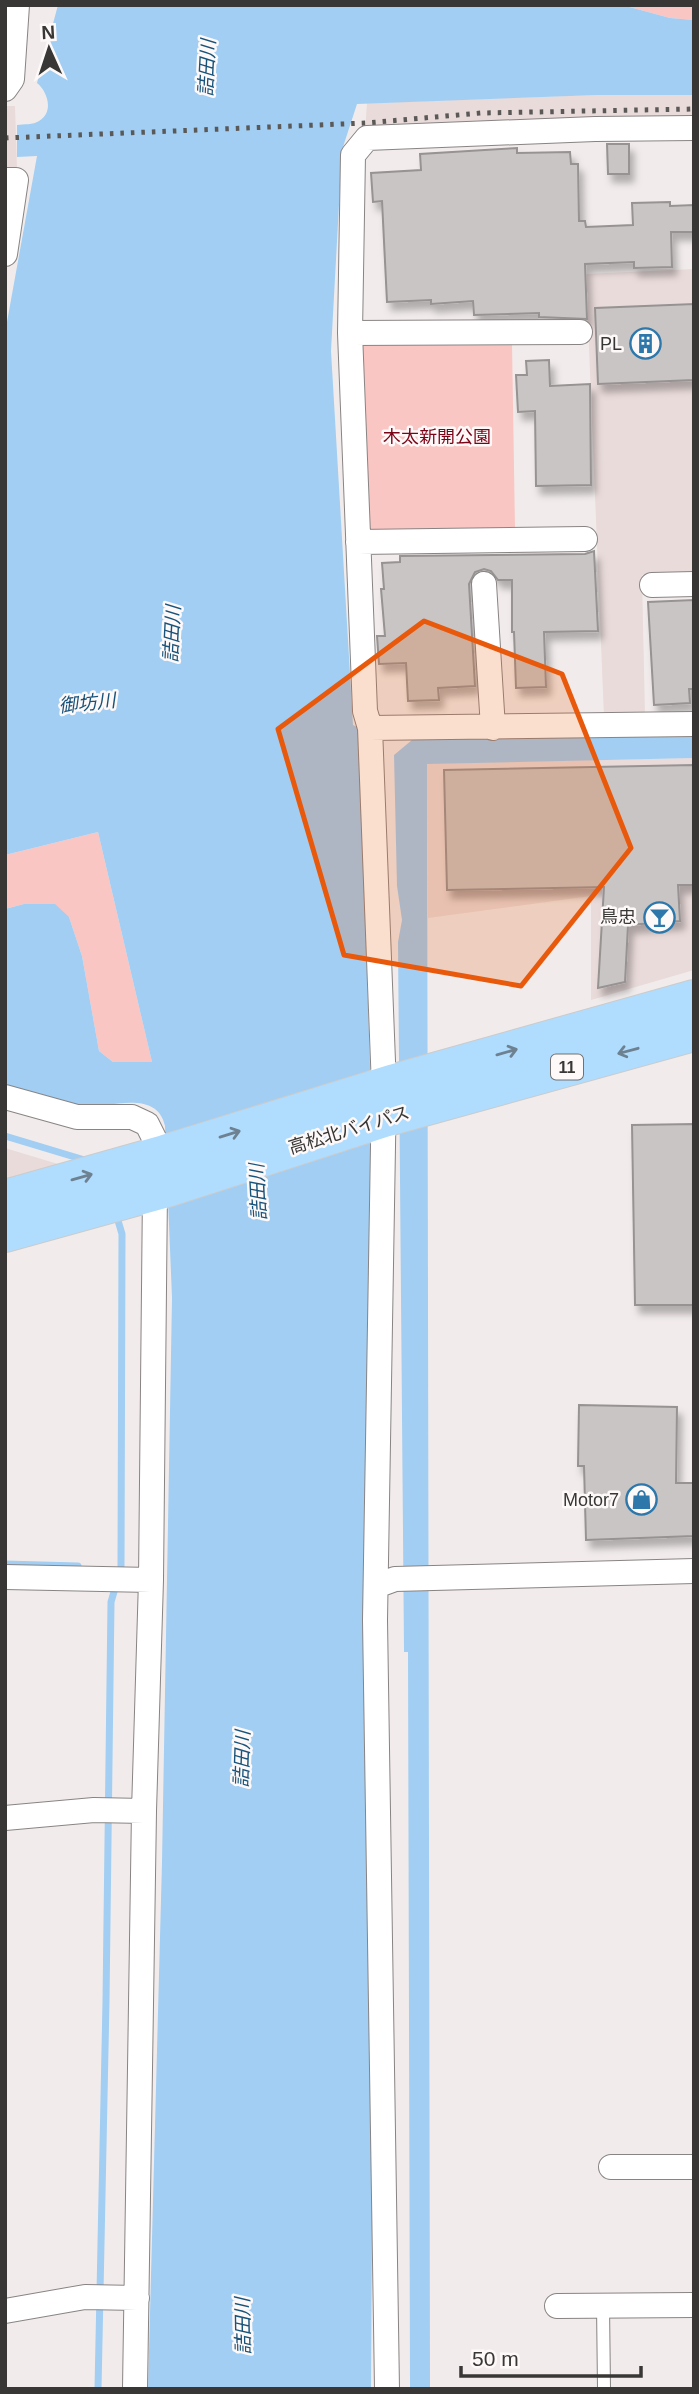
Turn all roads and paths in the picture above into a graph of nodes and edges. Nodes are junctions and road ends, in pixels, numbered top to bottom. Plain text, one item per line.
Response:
1 (17, 5) edge
2 (5, 89) edge
3 (694, 128) edge
4 (5, 180) edge
5 (5, 254) edge
6 (580, 332) dead end
7 (350, 333) junction
8 (585, 539) dead end
9 (358, 542) junction
10 (484, 584) dead end
11 (694, 584) edge
12 (652, 585) dead end
13 (694, 724) edge
14 (493, 727) junction
15 (370, 728) junction
16 (694, 999) edge
17 (694, 1032) edge
18 (441, 1086) junction
19 (5, 1097) edge
20 (384, 1102) junction
21 (157, 1173) junction
22 (13, 1214) edge
23 (694, 1571) edge
24 (5, 1577) edge
25 (142, 1580) junction
26 (386, 1582) junction
27 (135, 1810) junction
28 (5, 1818) edge
29 (611, 2167) dead end
30 (694, 2167) edge
31 (125, 2298) junction
32 (603, 2305) junction
33 (694, 2305) edge
34 (557, 2306) dead end
35 (5, 2311) edge
36 (135, 2389) edge
37 (387, 2389) edge
38 (604, 2389) edge

1 - 2 street
3 - 7 street
4 - 5 street
6 - 7 street
7 - 9 street
8 - 9 street
9 - 15 street
10 - 14 street
11 - 12 street
13 - 14 street
14 - 15 street
15 - 20 street
18 -> 16 highway, 高松北バイパス / 11
17 -> 18 highway, 高松北バイパス / 11
18 - 20 highway, 高松北バイパス / 11
19 - 21 street
20 - 21 highway, 高松北バイパス / 11
20 - 26 street
21 - 22 highway, 高松北バイパス / 11
21 - 25 street
23 - 26 street
24 - 25 street
25 - 27 street
26 - 37 street
27 - 28 street
27 - 31 street
29 - 30 street
31 - 35 street
31 - 36 street
32 - 33 street
32 - 34 street
32 - 38 lane

